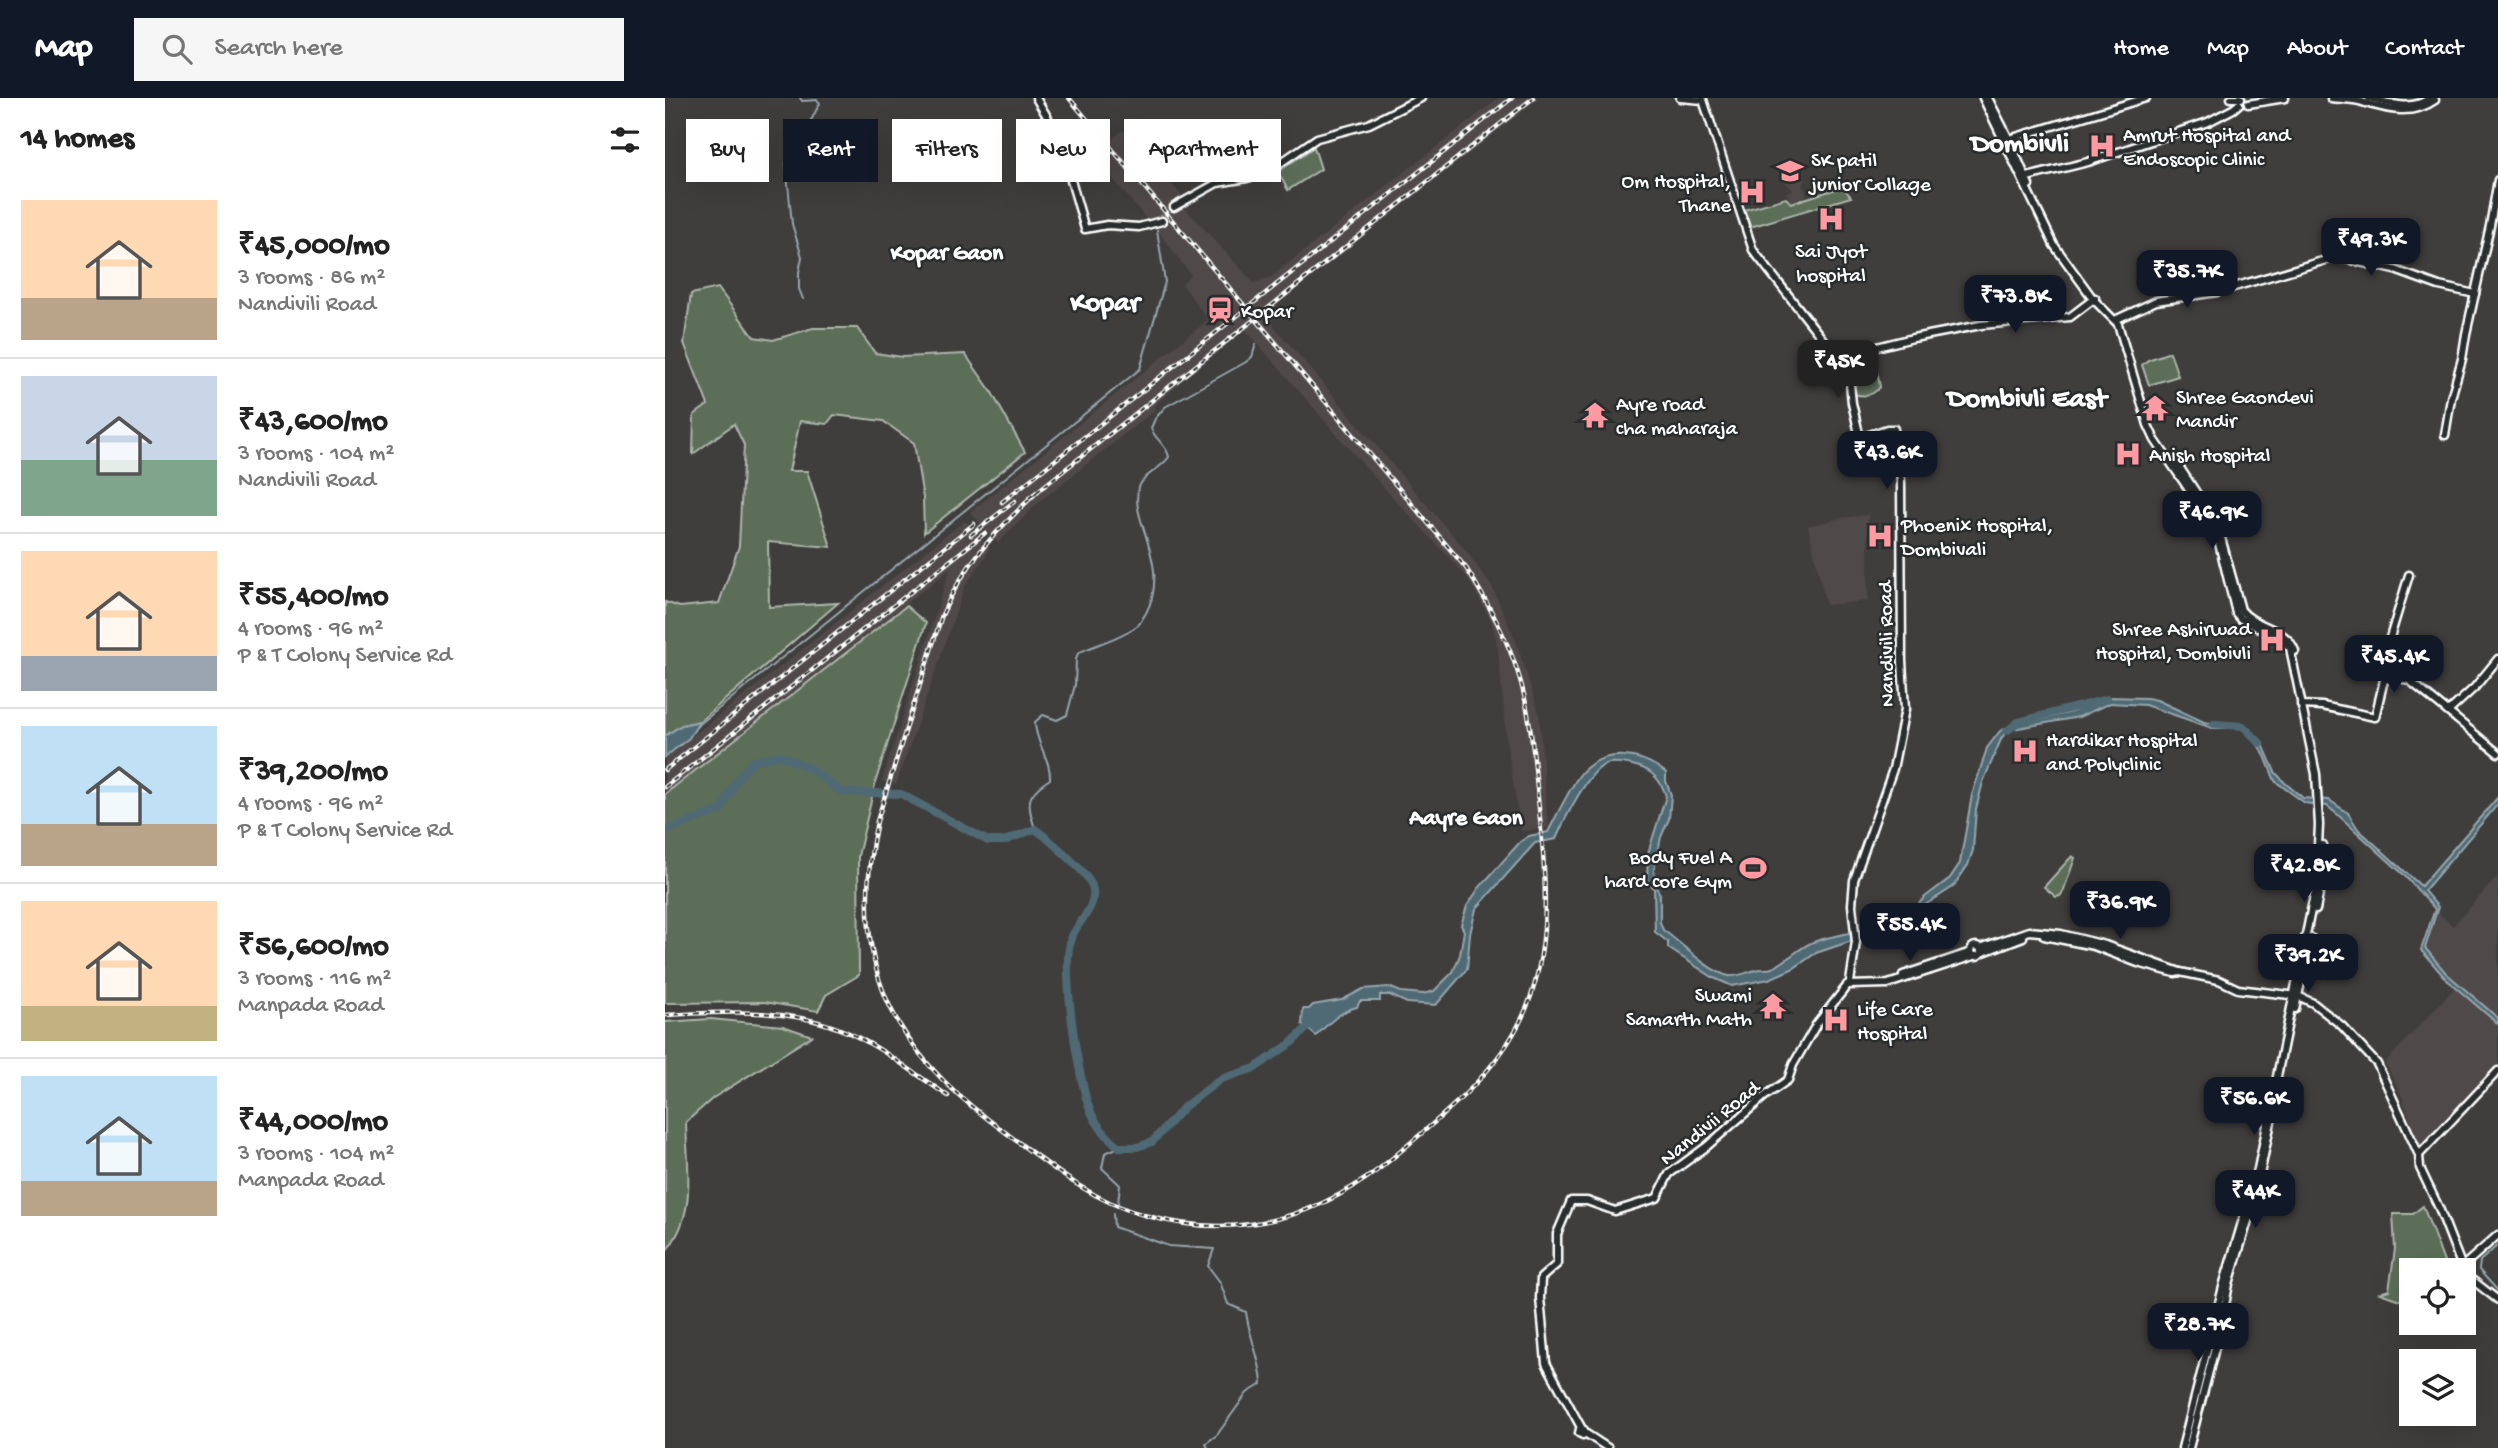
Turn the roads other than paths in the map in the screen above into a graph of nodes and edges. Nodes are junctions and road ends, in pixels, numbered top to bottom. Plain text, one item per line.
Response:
1 (1036, 98) edge
2 (1421, 98) edge
3 (1986, 98) edge
4 (2146, 98) edge
5 (2231, 98) edge
6 (2285, 98) edge
7 (2331, 98) edge
8 (2369, 98) edge
9 (1682, 99) edge
10 (1704, 99) edge
11 (2433, 99) edge
12 (2243, 101) edge
13 (2009, 139) junction
14 (2023, 177) junction
15 (2498, 180) edge
16 (1176, 207) tunnel mouth
17 (1160, 220) tunnel mouth
18 (2475, 294) junction
19 (2095, 299) junction
20 (2117, 320) junction
21 (1847, 355) junction
22 (2445, 435) dead end
23 (2409, 575) dead end
24 (2498, 659) edge
25 (2384, 680) junction
26 (2303, 705) junction
27 (2448, 712) junction
28 (2498, 753) edge
29 (1854, 926) joint
30 (1848, 984) junction
31 (2296, 996) junction
32 (2498, 1071) edge
33 (2419, 1155) junction
34 (2498, 1235) edge
35 (2239, 1244) junction
36 (2458, 1258) edge
37 (2472, 1258) edge
38 (2476, 1283) edge
39 (2498, 1300) edge
40 (1608, 1448) edge
41 (2182, 1448) edge
42 (2189, 1448) edge

1 - 17 street
2 - 16 street
3 - 13 street
3 - 14 street
4 - 13 street
5 - 12 street
6 - 12 street
7 - 11 street
8 - 11 street
9 - 10 street
10 - 21 street
12 - 14 street
13 - 14 street
14 - 19 street
15 - 18 street
18 - 20 street
18 - 22 street
19 - 20 street
19 - 21 street
20 - 26 street
21 - 29 street, Nandivili Road
23 - 25 street
24 - 27 street
25 - 26 street
25 - 27 street
26 - 31 street
27 - 28 street
29 - 30 street, Nandivii Road
30 - 31 street
30 - 40 street, Nandivii Road
31 - 33 street
31 - 35 street
32 - 33 street
33 - 36 street
34 - 37 street
35 - 41 street
35 - 42 street
38 - 39 street

